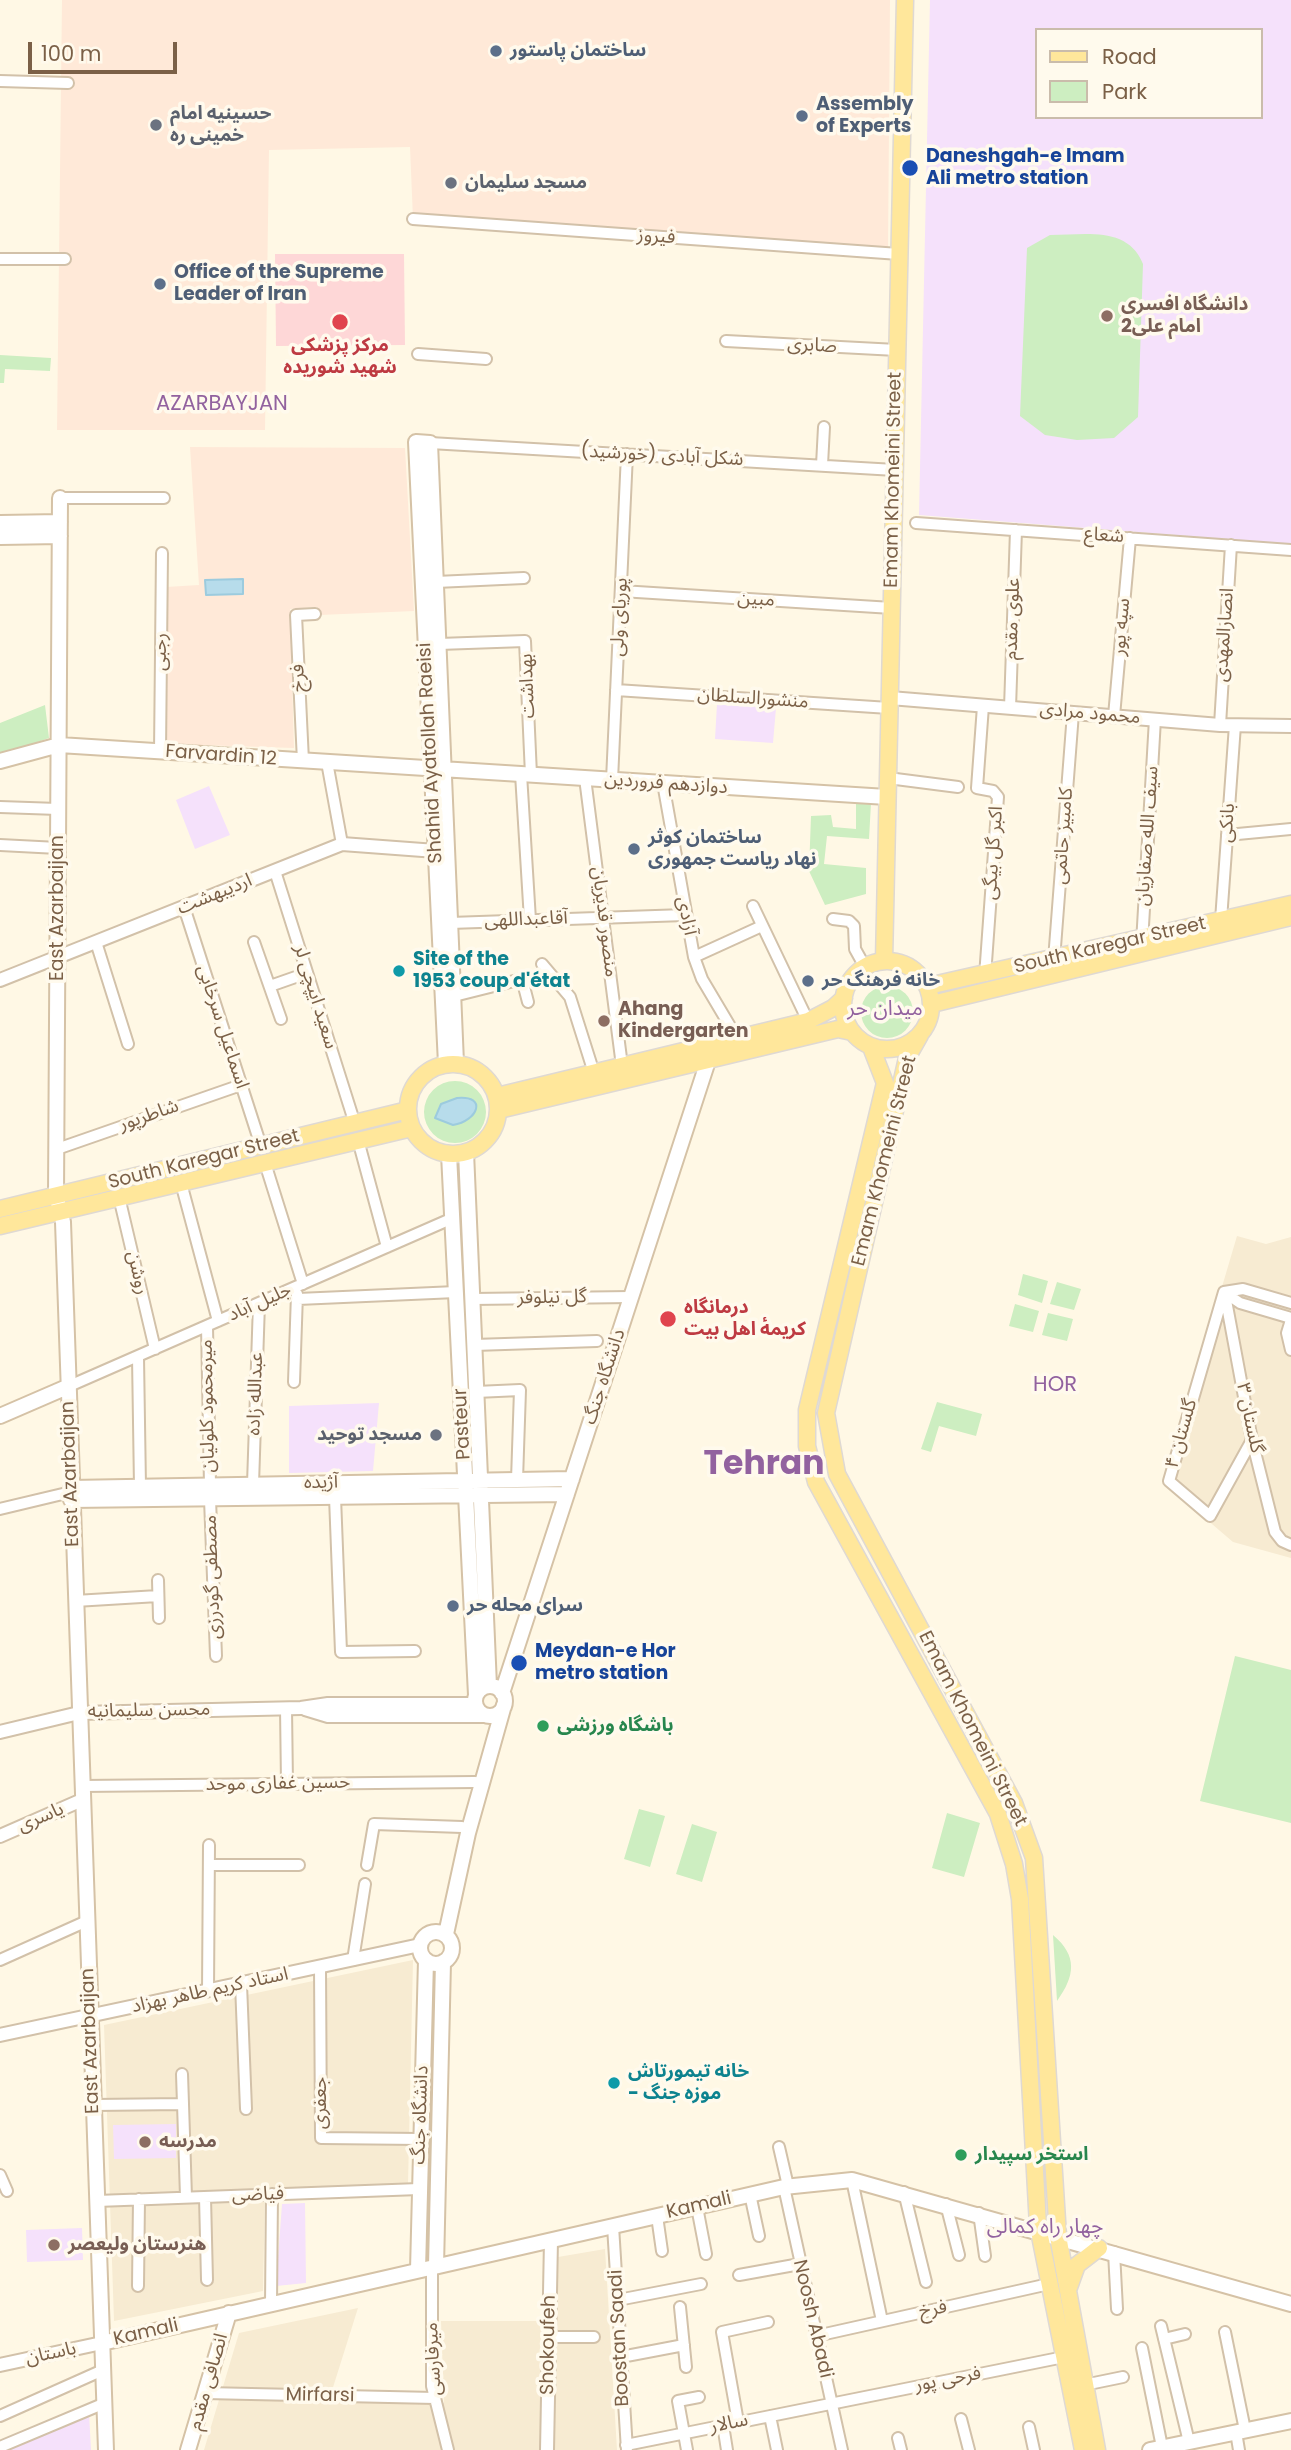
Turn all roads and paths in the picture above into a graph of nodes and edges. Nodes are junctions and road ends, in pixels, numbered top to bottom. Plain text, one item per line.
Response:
1 (905, 0) edge
2 (0, 81) edge
3 (68, 83) dead end
4 (413, 219) dead end
5 (899, 254) junction
6 (0, 259) edge
7 (65, 259) dead end
8 (726, 341) dead end
9 (897, 350) junction
10 (418, 354) dead end
11 (486, 359) dead end
12 (824, 427) dead end
13 (423, 442) junction
14 (627, 454) junction
15 (822, 465) junction
16 (895, 470) junction
17 (60, 498) joint
18 (164, 498) dead end
19 (0, 523) edge
20 (916, 523) dead end
21 (60, 529) junction
22 (1016, 530) junction
23 (0, 537) edge
24 (1130, 538) junction
25 (1231, 545) junction
26 (1291, 550) edge
27 (162, 553) dead end
28 (524, 578) dead end
29 (436, 582) junction
30 (621, 591) junction
31 (892, 608) junction
32 (315, 614) dead end
33 (439, 644) junction
34 (616, 690) junction
35 (890, 703) junction
36 (983, 706) junction
37 (1010, 708) junction
38 (1073, 713) junction
39 (1114, 716) junction
40 (1155, 719) junction
41 (1220, 724) junction
42 (1235, 726) junction
43 (1291, 726) edge
44 (59, 745) junction
45 (159, 752) junction
46 (0, 761) edge
47 (303, 761) junction
48 (327, 762) junction
49 (438, 769) junction
50 (526, 775) junction
51 (585, 778) junction
52 (888, 778) junction
53 (612, 780) junction
54 (663, 783) junction
55 (958, 787) dead end
56 (887, 797) junction
57 (0, 807) edge
58 (58, 809) junction
59 (1291, 829) edge
60 (1227, 835) junction
61 (342, 844) junction
62 (0, 845) edge
63 (58, 848) junction
64 (442, 851) junction
65 (275, 871) junction
66 (1291, 904) edge
67 (753, 906) dead end
68 (184, 907) junction
69 (685, 915) junction
70 (1291, 917) edge
71 (603, 918) junction
72 (832, 919) dead end
73 (530, 920) junction
74 (1221, 920) junction
75 (450, 923) junction
76 (762, 926) junction
77 (96, 942) junction
78 (254, 942) dead end
79 (1143, 946) junction
80 (58, 957) junction
81 (694, 957) junction
82 (1054, 960) junction
83 (884, 961) junction
84 (542, 964) dead end
85 (865, 967) junction
86 (307, 973) junction
87 (985, 976) junction
88 (0, 980) edge
89 (270, 985) junction
90 (928, 986) junction
91 (454, 996) junction
92 (844, 998) junction
93 (528, 1002) dead end
94 (932, 1004) junction
95 (281, 1019) dead end
96 (808, 1021) junction
97 (852, 1032) junction
98 (920, 1035) junction
99 (737, 1038) junction
100 (128, 1044) dead end
101 (871, 1047) junction
102 (708, 1060) junction
103 (451, 1064) junction
104 (622, 1066) junction
105 (594, 1073) junction
106 (241, 1085) junction
107 (498, 1103) junction
108 (408, 1110) junction
109 (355, 1124) junction
110 (412, 1128) junction
111 (358, 1140) junction
112 (261, 1146) junction
113 (57, 1149) junction
114 (466, 1152) junction
115 (449, 1154) junction
116 (265, 1163) junction
117 (181, 1183) junction
118 (119, 1198) junction
119 (58, 1203) junction
120 (0, 1209) edge
121 (453, 1218) junction
122 (0, 1226) edge
123 (387, 1247) junction
124 (299, 1290) junction
125 (456, 1292) junction
126 (1224, 1292) junction
127 (631, 1297) junction
128 (472, 1299) junction
129 (259, 1303) junction
130 (1291, 1303) edge
131 (1291, 1319) edge
132 (212, 1324) junction
133 (474, 1326) junction
134 (458, 1327) junction
135 (597, 1341) dead end
136 (474, 1345) junction
137 (155, 1349) junction
138 (1291, 1350) edge
139 (138, 1357) junction
140 (293, 1382) dead end
141 (68, 1387) junction
142 (476, 1392) junction
143 (0, 1416) edge
144 (1252, 1440) junction
145 (472, 1460) junction
146 (572, 1479) junction
147 (517, 1480) junction
148 (253, 1485) junction
149 (141, 1486) junction
150 (473, 1488) junction
151 (210, 1492) junction
152 (71, 1493) junction
153 (567, 1494) junction
154 (335, 1497) junction
155 (0, 1509) edge
156 (1287, 1543) edge
157 (158, 1580) dead end
158 (158, 1596) junction
159 (75, 1601) junction
160 (911, 1611) junction
161 (159, 1619) dead end
162 (892, 1620) junction
163 (415, 1651) dead end
164 (216, 1656) dead end
165 (490, 1700) junction
166 (286, 1708) junction
167 (79, 1713) junction
168 (0, 1732) edge
169 (475, 1782) junction
170 (287, 1784) junction
171 (82, 1793) junction
172 (462, 1827) junction
173 (0, 1836) edge
174 (209, 1845) dead end
175 (209, 1865) junction
176 (299, 1865) dead end
177 (368, 1865) dead end
178 (365, 1884) dead end
179 (1039, 1898) junction
180 (1020, 1899) junction
181 (87, 1921) junction
182 (442, 1933) junction
183 (420, 1945) junction
184 (0, 1960) edge
185 (353, 1960) junction
186 (426, 1960) junction
187 (443, 1962) junction
188 (320, 1967) junction
189 (241, 1984) junction
190 (208, 1991) junction
191 (90, 2016) junction
192 (0, 2035) edge
193 (182, 2074) dead end
194 (183, 2104) junction
195 (94, 2105) junction
196 (246, 2109) dead end
197 (421, 2139) junction
198 (779, 2147) dead end
199 (0, 2175) edge
200 (852, 2180) junction
201 (786, 2187) junction
202 (419, 2189) junction
203 (7, 2191) dead end
204 (904, 2192) junction
205 (272, 2194) junction
206 (750, 2194) junction
207 (187, 2197) junction
208 (205, 2197) junction
209 (139, 2199) junction
210 (97, 2201) junction
211 (946, 2204) junction
212 (697, 2207) junction
213 (979, 2213) junction
214 (657, 2216) junction
215 (613, 2226) junction
216 (1038, 2231) junction
217 (759, 2236) dead end
218 (1058, 2236) junction
219 (551, 2240) junction
220 (662, 2250) dead end
221 (1106, 2250) junction
222 (706, 2254) dead end
223 (959, 2255) dead end
224 (985, 2256) dead end
225 (800, 2264) junction
226 (429, 2268) junction
227 (739, 2275) dead end
228 (207, 2280) dead end
229 (926, 2282) dead end
230 (701, 2284) dead end
231 (1049, 2284) junction
232 (138, 2286) dead end
233 (1067, 2296) junction
234 (618, 2300) junction
235 (271, 2304) junction
236 (1291, 2304) edge
237 (680, 2307) dead end
238 (1117, 2309) dead end
239 (229, 2313) junction
240 (882, 2321) junction
241 (768, 2322) dead end
242 (1161, 2326) dead end
243 (1225, 2332) dead end
244 (1185, 2334) dead end
245 (816, 2336) junction
246 (550, 2337) junction
247 (594, 2337) dead end
248 (1164, 2339) junction
249 (102, 2343) junction
250 (684, 2345) junction
251 (1143, 2348) dead end
252 (621, 2357) junction
253 (1064, 2357) junction
254 (0, 2365) edge
255 (686, 2367) dead end
256 (103, 2370) junction
257 (1123, 2377) dead end
258 (1084, 2385) junction
259 (205, 2393) junction
260 (698, 2397) dead end
261 (435, 2398) junction
262 (105, 2403) junction
263 (831, 2403) junction
264 (0, 2416) edge
265 (770, 2416) junction
266 (961, 2419) dead end
267 (1291, 2421) edge
268 (738, 2423) junction
269 (723, 2425) junction
270 (1029, 2427) dead end
271 (1240, 2431) junction
272 (684, 2433) junction
273 (898, 2438) dead end
274 (0, 2447) edge
275 (627, 2447) edge
276 (1170, 2447) edge
277 (106, 2450) edge
278 (188, 2450) edge
279 (448, 2450) edge
280 (547, 2450) edge
281 (687, 2450) edge
282 (727, 2450) edge
283 (777, 2450) edge
284 (842, 2450) edge
285 (901, 2450) edge
286 (969, 2450) edge
287 (1034, 2450) edge
288 (1083, 2450) edge
289 (1097, 2450) edge
290 (1239, 2450) edge

1 - 5 main road, Emam Khomeini Street
2 - 3 street
4 - 5 street, فیروز
5 - 9 main road, Emam Khomeini Street
6 - 7 street
8 - 9 street, صابری
9 - 16 main road, Emam Khomeini Street
10 - 11 street
12 - 15 street
13 - 14 street, شکل آبادی (خورشید)
13 - 29 main road, Shahid Ayatollah Raeisi
13 - 49 main road, Shahid Ayatollah Raeisi
14 - 15 street, شکل آبادی (خورشید)
14 - 30 street, پوریای ولی
15 - 16 street, شکل آبادی (خورشید)
16 - 31 main road, Emam Khomeini Street
17 - 18 street
17 - 21 main road, East Azarbaijan
19 - 21 main road
20 - 22 street, شعاع
21 - 23 main road
21 - 44 main road, East Azarbaijan
22 - 24 street, شعاع
22 - 37 street, علوی مقدم
24 - 25 street, شعاع
24 - 39 street, سپه پور
25 - 26 street, شعاع
25 - 41 street, انصارالمهدی
27 - 45 street, رجبی
28 - 29 street
29 - 33 main road, Shahid Ayatollah Raeisi
30 - 31 street, مبین
30 - 34 street, پوریای ولی
31 - 35 main road, Emam Khomeini Street
32 - 47 street, فرخ
33 - 49 main road, Shahid Ayatollah Raeisi
33 - 50 street, بهداشت
34 - 35 street, منشورالسلطان
34 - 53 street, پوریای ولی
35 - 36 street, محمود مرادی
35 - 52 main road, Emam Khomeini Street
36 - 37 street, محمود مرادی
36 - 87 street, اکبر گل بیگی
37 - 38 street, محمود مرادی
38 - 39 street, محمود مرادی
38 - 82 street, کامبیز حاتمی
39 - 40 street, محمود مرادی
40 - 41 street, محمود مرادی
40 - 79 street, سیف الله صفاریان
41 - 42 street, محمود مرادی
42 - 43 street, محمود مرادی
42 - 60 street, بانکی
44 - 45 main road, Farvardin 12
44 - 46 main road, Farvardin 12
44 - 58 main road, East Azarbaijan
45 - 47 main road, Farvardin 12
47 - 48 main road, Farvardin 12
48 - 49 main road, Farvardin 12
48 - 61 street
49 - 50 main road, دوازدهم فروردین
49 - 64 main road, Shahid Ayatollah Raeisi
50 - 51 main road, دوازدهم فروردین
50 - 73 street
51 - 53 main road, دوازدهم فروردین
51 - 71 street, منصور قدیریان
52 - 55 street
52 - 56 main road, Emam Khomeini Street
53 - 54 main road, دوازدهم فروردین
54 - 56 main road, دوازدهم فروردین
54 - 69 street, آزادی
56 - 83 main road, Emam Khomeini Street
57 - 58 street
58 - 63 main road, East Azarbaijan
59 - 60 street
60 - 74 street, بانکی
61 - 64 street, اردیبهشت
61 - 65 street, اردیبهشت
62 - 63 street
63 - 80 main road, East Azarbaijan
64 - 75 main road, Shahid Ayatollah Raeisi
64 - 103 main road, Shahid Ayatollah Raeisi
65 - 68 street, اردیبهشت
65 - 86 street, سعید ایپچی لر
66 - 74 main road, South Karegar Street
67 - 76 street
68 - 77 street, اردیبهشت
68 - 106 street, اسماعیل سرخابی
69 - 71 street, آقاعبداللهی
69 - 81 street, آزادی
70 - 79 main road, South Karegar Street
71 - 73 street, آقاعبداللهی
71 - 104 street, منصور قدیریان
72 - 85 street
73 - 75 street, آقاعبداللهی
74 - 79 main road, South Karegar Street
75 - 91 main road, Shahid Ayatollah Raeisi
76 - 81 street
76 - 96 street
77 - 80 street, اردیبهشت
77 - 100 street
78 - 89 street
79 - 82 main road, South Karegar Street
79 - 94 main road, South Karegar Street
80 - 88 street, اردیبهشت
80 - 113 main road, East Azarbaijan
81 - 99 street, آزادی
82 - 87 main road, South Karegar Street
83 - 85 main road
83 - 90 main road
84 - 105 street
85 - 92 main road
86 - 89 street
86 - 109 street, سعید ایپچی لر
87 - 90 main road, South Karegar Street
89 - 95 street
90 - 94 main road
91 - 93 street
91 - 103 main road, Shahid Ayatollah Raeisi
92 - 96 main road
92 - 97 main road
94 - 98 main road
96 - 99 main road
97 - 101 main road
97 - 102 main road
98 - 101 main road
98 - 160 main road, Emam Khomeini Street
99 - 104 main road
101 - 162 main road, Emam Khomeini Street
102 - 107 main road
102 - 127 main road, دانشگاه جنگ
103 - 107 main road
103 - 108 main road
104 - 105 main road
105 - 107 main road
106 - 112 street, اسماعیل سرخابی
106 - 113 street, شاطرپور
107 - 114 main road
108 - 109 main road, South Karegar Street
108 - 110 main road
109 - 112 main road, South Karegar Street
110 - 111 main road, South Karegar Street
110 - 115 main road
111 - 116 main road, South Karegar Street
111 - 123 street
112 - 119 main road, South Karegar Street
113 - 119 main road, East Azarbaijan
114 - 115 main road
114 - 128 main road, Pasteur
115 - 121 main road, Pasteur
116 - 117 main road, South Karegar Street
116 - 124 street
117 - 118 main road, South Karegar Street
117 - 132 street, میرمحمود کلولیان
118 - 119 main road, South Karegar Street
118 - 137 street, روشن
119 - 120 main road, South Karegar Street
119 - 122 main road
119 - 141 main road, East Azarbaijan
121 - 123 street, جلیل آباد
121 - 125 main road, Pasteur
123 - 124 street, جلیل آباد
124 - 125 street
124 - 129 street, جلیل آباد
124 - 140 street
125 - 134 main road, Pasteur
126 - 130 street
126 - 131 street
126 - 144 street, گلستان ۳
126 - 144 street, گلستان ۴
127 - 128 street, گل نیلوفر
127 - 146 main road, دانشگاه جنگ
128 - 133 main road, Pasteur
129 - 132 street, جلیل آباد
129 - 148 street, عبدالله زاده
131 - 138 street
132 - 137 street, جلیل آباد
132 - 151 street, میرمحمود کلولیان
133 - 134 main road
133 - 136 main road, Pasteur
134 - 145 main road, Pasteur
135 - 136 street
136 - 142 main road, Pasteur
137 - 139 street, جلیل آباد
139 - 141 street, جلیل آباد
139 - 149 street
141 - 143 main road
141 - 152 main road, East Azarbaijan
142 - 145 main road, Pasteur
142 - 147 street
144 - 156 street, گلستان ۳
145 - 150 main road, Pasteur
146 - 147 main road, آژیده
146 - 153 main road, دانشگاه جنگ
147 - 150 main road, آژیده
148 - 150 main road, آژیده
148 - 151 main road, آژیده
149 - 151 main road, آژیده
149 - 152 main road, آژیده
150 - 153 main road, آژیده
150 - 154 main road, آژیده
150 - 165 main road, Pasteur
151 - 152 main road, آژیده
151 - 154 main road, آژیده
151 - 164 street, مصطفی گودرزی
152 - 155 street
152 - 159 main road, East Azarbaijan
153 - 165 main road, دانشگاه جنگ
154 - 163 street
157 - 158 street
158 - 159 street
158 - 161 street
159 - 167 main road, East Azarbaijan
160 - 162 main road
160 - 179 main road, Emam Khomeini Street
162 - 180 main road, Emam Khomeini Street
165 - 166 street, محسن سلیمانیه
165 - 169 main road, دانشگاه جنگ
165 - 182 main road, دانشگاه جنگ
166 - 167 street, محسن سلیمانیه
166 - 170 street
167 - 168 street, محسن سلیمانیه
167 - 171 main road, East Azarbaijan
169 - 170 street, حسین غفاری موحد
169 - 172 main road, دانشگاه جنگ
170 - 171 street, حسین غفاری موحد
171 - 173 street, یاسری
171 - 181 main road, East Azarbaijan
172 - 177 street
172 - 182 main road, دانشگاه جنگ
174 - 175 street
175 - 176 street
175 - 190 street
178 - 185 street
179 - 180 main road
179 - 218 main road, Emam Khomeini Street
180 - 216 main road, Emam Khomeini Street
181 - 184 street
181 - 191 main road, East Azarbaijan
182 - 183 main road
182 - 187 main road
183 - 185 street, استاد کریم طاهر بهزاد
183 - 186 main road
185 - 188 street, استاد کریم طاهر بهزاد
186 - 187 main road
186 - 197 main road, دانشگاه جنگ
187 - 226 main road, دانشگاه جنگ
188 - 189 street, استاد کریم طاهر بهزاد
188 - 197 street, جعفری
189 - 190 street, استاد کریم طاهر بهزاد
189 - 196 street
190 - 191 street, استاد کریم طاهر بهزاد
191 - 192 street, استاد کریم طاهر بهزاد
191 - 195 main road, East Azarbaijan
193 - 194 street
194 - 195 street
194 - 207 street
195 - 210 main road, East Azarbaijan
197 - 202 main road, دانشگاه جنگ
198 - 201 street, Noosh Abadi
199 - 203 street
200 - 201 main road, Kamali
200 - 204 main road, Kamali
200 - 240 street
201 - 206 main road, Kamali
201 - 225 street, Noosh Abadi
202 - 205 street, فیاضی
202 - 226 main road, دانشگاه جنگ
204 - 211 main road, Kamali
204 - 229 street
205 - 208 street, فیاضی
205 - 235 street
206 - 212 main road, Kamali
206 - 217 street
207 - 208 street, فیاضی
207 - 209 street, فیاضی
208 - 228 street
209 - 210 street, فیاضی
209 - 232 street
210 - 249 main road, East Azarbaijan
211 - 213 main road, Kamali
211 - 223 street
212 - 214 main road, Kamali
212 - 222 street
213 - 216 main road, Kamali
213 - 224 street
214 - 215 main road, Kamali
214 - 220 street
215 - 219 main road, Kamali
215 - 234 street, Boostan Saadi
216 - 218 main road, Kamali
216 - 231 main road, Emam Khomeini Street
218 - 221 main road, Kamali
218 - 233 main road, Emam Khomeini Street
219 - 226 main road, Kamali
219 - 246 street, Shokoufeh
221 - 233 main road
221 - 236 main road, Kamali
221 - 238 street
225 - 227 street
225 - 245 street, Noosh Abadi
226 - 235 main road, Kamali
226 - 261 street, میرفارسی
230 - 234 street
231 - 240 street, فرخ
231 - 253 main road, Emam Khomeini Street
233 - 258 main road, Emam Khomeini Street
234 - 252 street, Boostan Saadi
235 - 239 main road, Kamali
237 - 250 street
239 - 249 main road, Kamali
239 - 259 main road, انصافی مقدم
240 - 245 street, فرخ
241 - 268 street
242 - 248 street
243 - 271 street
244 - 248 street
245 - 263 street, Noosh Abadi
246 - 247 street
246 - 280 street, Shokoufeh
248 - 276 street
249 - 254 street, باستان
249 - 256 main road, East Azarbaijan
250 - 252 street
250 - 255 street
251 - 276 street
252 - 275 street, Boostan Saadi
253 - 263 street, فرحی پور
253 - 288 main road, Emam Khomeini Street
256 - 262 main road, East Azarbaijan
256 - 264 street
257 - 258 street
258 - 289 main road, Emam Khomeini Street
259 - 261 street, Mirfarsi
259 - 278 main road, انصافی مقدم
260 - 272 street
261 - 279 street, میرفارسی
262 - 274 street
262 - 277 main road, East Azarbaijan
263 - 265 street, سالار
263 - 284 street, Noosh Abadi
265 - 268 street, سالار
265 - 283 street
266 - 286 street
267 - 271 main road
268 - 269 street, سالار
269 - 272 street, سالار
269 - 282 street
270 - 287 street
271 - 276 main road
271 - 290 street
272 - 275 street, سالار
272 - 281 street
273 - 285 street

